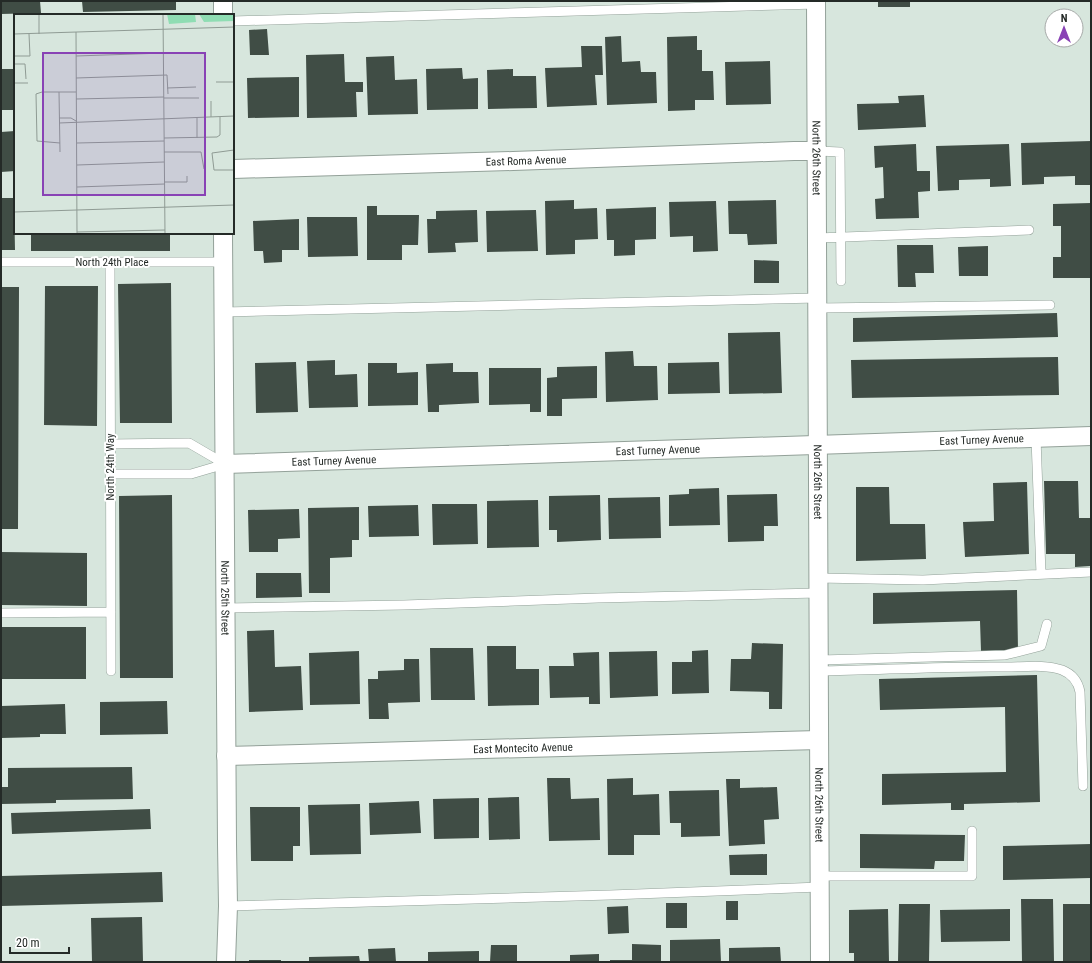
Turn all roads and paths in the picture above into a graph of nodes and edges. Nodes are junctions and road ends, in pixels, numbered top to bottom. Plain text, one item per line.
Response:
1 (223, 1) edge
2 (817, 3) edge
3 (224, 14) edge
4 (234, 21) edge
5 (818, 151) junction
6 (234, 169) edge
7 (1029, 230) dead end
8 (223, 234) edge
9 (842, 237) junction
10 (817, 238) junction
11 (1, 262) edge
12 (110, 262) junction
13 (223, 262) junction
14 (842, 281) dead end
15 (818, 303) junction
16 (1050, 305) dead end
17 (224, 312) junction
18 (1091, 436) edge
19 (1036, 438) junction
20 (110, 444) junction
21 (817, 446) junction
22 (225, 464) junction
23 (110, 474) junction
24 (1091, 572) edge
25 (1041, 574) junction
26 (818, 586) junction
27 (226, 608) junction
28 (111, 612) junction
29 (1, 613) edge
30 (1047, 624) dead end
31 (819, 666) junction
32 (111, 671) dead end
33 (819, 740) junction
34 (226, 756) junction
35 (1083, 786) dead end
36 (972, 831) dead end
37 (820, 881) junction
38 (228, 906) junction
39 (226, 962) edge
40 (820, 962) edge

1 - 3 street
2 - 4 lane
2 - 5 street, North 26th Street
5 - 6 street, East Roma Avenue
5 - 9 lane
5 - 10 street, North 26th Street
7 - 9 lane
8 - 13 street, North 25th Street
9 - 10 lane
9 - 14 lane
10 - 15 street, North 26th Street
11 - 12 lane, North 24th Place
12 - 13 lane, North 24th Place
12 - 20 lane, North 24th Way
13 - 17 street, North 25th Street
15 - 16 lane
15 - 17 lane
15 - 21 street, North 26th Street
17 - 22 street, North 25th Street
18 - 19 street, East Turney Avenue
19 - 21 street, East Turney Avenue
19 - 25 lane
20 - 22 lane
20 - 23 lane, North 24th Way
21 - 22 street, East Turney Avenue
21 - 26 street, North 26th Street
22 - 23 lane
22 - 27 street, North 25th Street
23 - 28 lane, North 24th Way
24 - 25 lane
25 - 26 lane
26 - 27 lane
26 - 31 street, North 26th Street
27 - 34 street, North 25th Street
28 - 29 lane
28 - 32 lane, North 24th Way
30 - 31 lane
31 - 33 street, North 26th Street
31 - 35 lane
33 - 34 street, East Montecito Avenue
33 - 37 street, North 26th Street
34 - 38 street, North 25th Street
36 - 37 lane
37 - 38 lane
37 - 40 street, North 26th Street
38 - 39 street, North 25th Street

